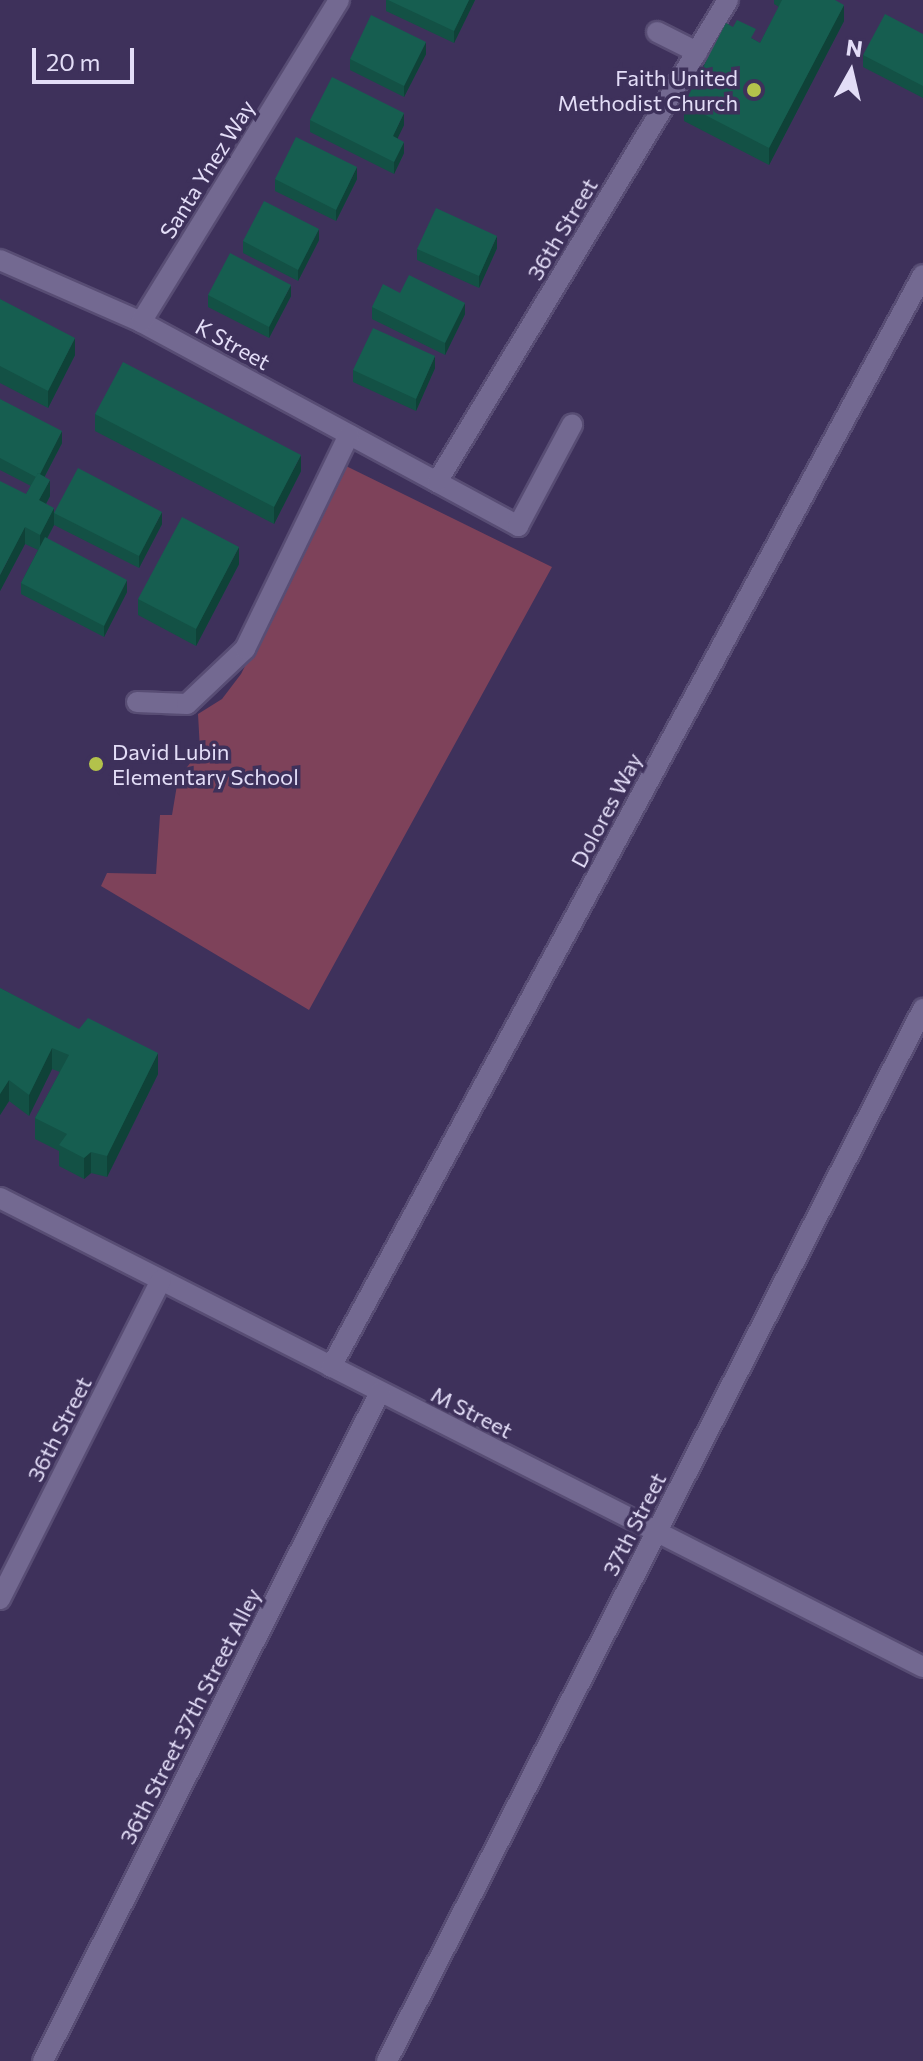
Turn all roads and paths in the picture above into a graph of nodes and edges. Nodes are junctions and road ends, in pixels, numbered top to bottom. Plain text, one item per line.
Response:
1 (339, 0) edge
2 (728, 0) edge
3 (657, 32) dead end
4 (697, 52) junction
5 (0, 260) edge
6 (923, 275) edge
7 (141, 322) junction
8 (572, 425) dead end
9 (349, 435) junction
10 (437, 482) junction
11 (137, 702) dead end
12 (923, 1009) edge
13 (0, 1198) edge
14 (161, 1280) junction
15 (331, 1367) junction
16 (380, 1392) junction
17 (656, 1533) junction
18 (0, 1599) edge
19 (923, 1667) edge
20 (43, 2061) edge
21 (387, 2061) edge

1 - 7 street, Santa Ynez Way
2 - 4 street, 36th Street
3 - 4 street
4 - 10 street, 36th Street
5 - 7 street, K Street
6 - 15 street, Dolores Way
7 - 9 street, K Street
8 - 10 street, K Street
9 - 10 street, K Street
9 - 11 street
12 - 17 street, 37th Street
13 - 14 street, M Street
14 - 15 street, M Street
14 - 18 street, 36th Street
15 - 16 street, M Street
16 - 17 street, M Street
16 - 20 street, 36th Street 37th Street Alley
17 - 19 street, M Street
17 - 21 street, 37th Street

